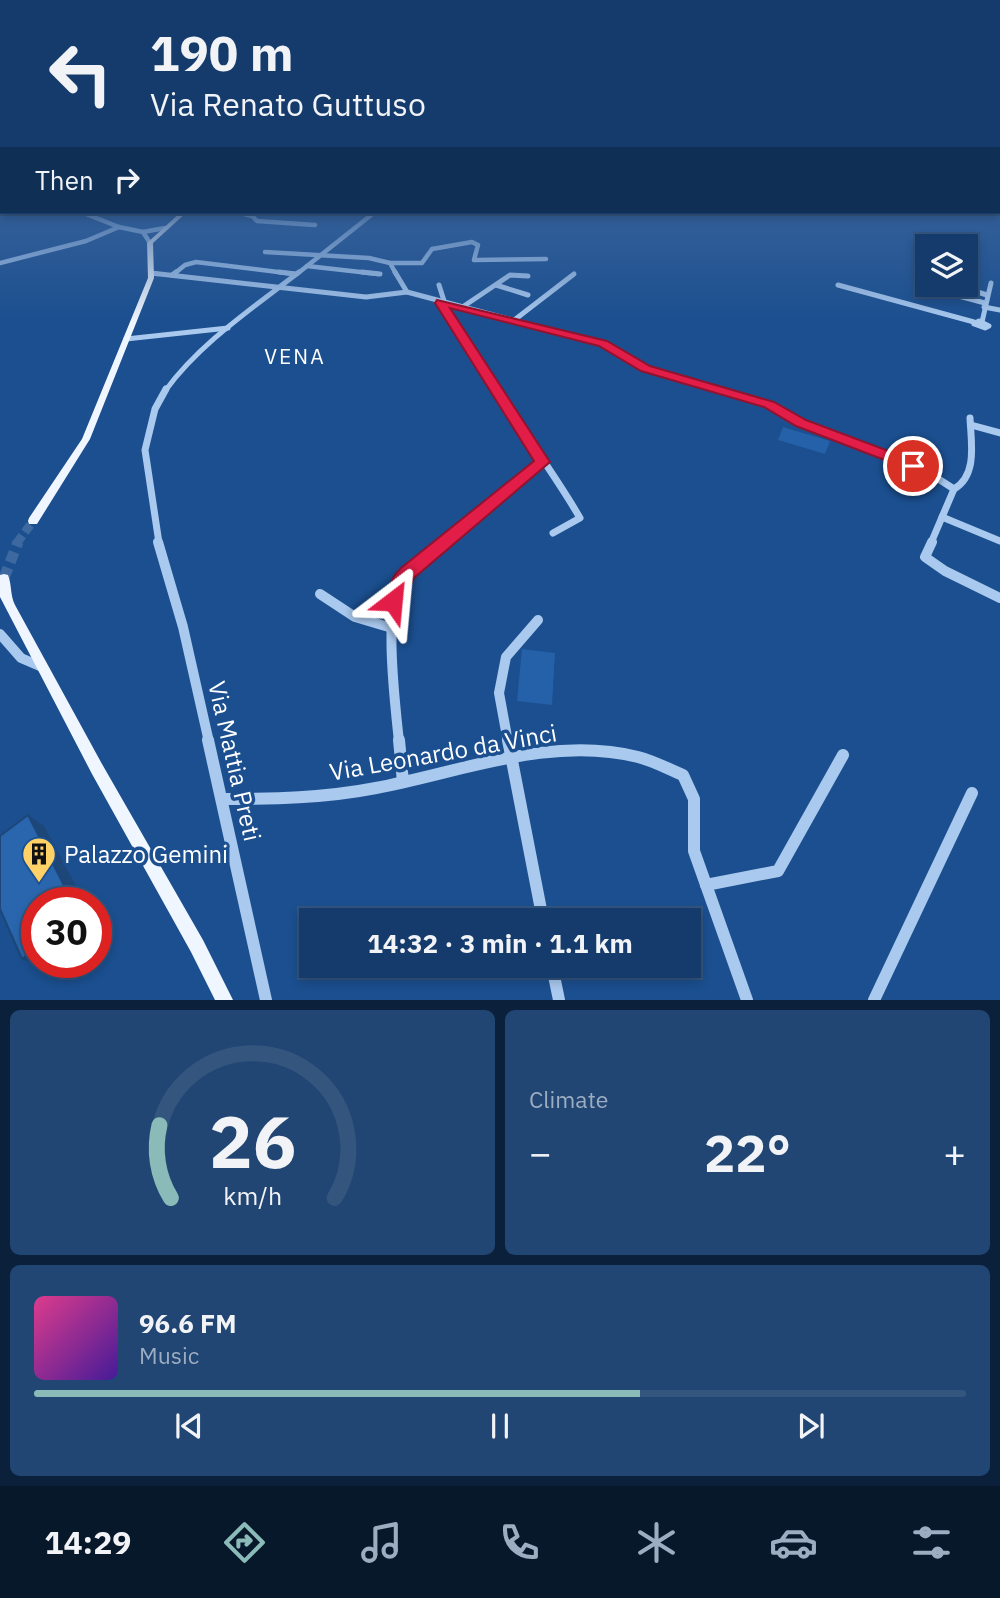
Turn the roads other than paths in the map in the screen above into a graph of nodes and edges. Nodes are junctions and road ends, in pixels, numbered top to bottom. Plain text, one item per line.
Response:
1 (114, 230) edge
2 (133, 230) edge
3 (162, 230) joint
4 (353, 230) edge
5 (145, 232) junction
6 (149, 243) junction
7 (265, 252) dead end
8 (323, 254) junction
9 (546, 259) dead end
10 (0, 263) edge
11 (390, 263) junction
12 (307, 266) junction
13 (151, 273) junction
14 (296, 274) junction
15 (574, 274) dead end
16 (173, 275) junction
17 (380, 275) dead end
18 (528, 276) dead end
19 (991, 284) dead end
20 (439, 285) dead end
21 (496, 285) junction
22 (838, 285) dead end
23 (279, 287) junction
24 (407, 292) junction
25 (978, 292) edge
26 (528, 295) dead end
27 (987, 295) junction
28 (960, 297) edge
29 (443, 303) junction
30 (985, 305) junction
31 (461, 308) junction
32 (1000, 310) edge
33 (513, 321) junction
34 (981, 325) junction
35 (228, 328) junction
36 (1000, 329) edge
37 (977, 336) dead end
38 (126, 339) junction
39 (1000, 433) edge
40 (542, 462) junction
41 (954, 489) junction
42 (942, 517) junction
43 (33, 520) tunnel mouth
44 (553, 533) dead end
45 (1000, 541) edge
46 (4, 578) dead end
47 (320, 594) dead end
48 (1000, 598) edge
49 (538, 620) dead end
50 (391, 628) junction
51 (0, 634) edge
52 (42, 667) junction
53 (843, 755) dead end
54 (511, 756) junction
55 (403, 782) junction
56 (972, 793) dead end
57 (222, 799) junction
58 (706, 885) junction
59 (541, 908) edge
60 (555, 978) edge
61 (224, 999) edge
62 (266, 999) edge
63 (559, 999) edge
64 (747, 999) edge
65 (874, 999) edge

1 - 10 street
2 - 5 street
3 - 5 street
3 - 6 main road
4 - 8 street, Via Mattia Preti
5 - 6 street
6 - 13 main road
7 - 8 street
8 - 11 street
8 - 12 street, Via Mattia Preti
9 - 11 street
11 - 24 street
12 - 14 street, Via Mattia Preti
12 - 17 street
13 - 16 street
13 - 38 main road
14 - 16 street
14 - 23 street, Via Mattia Preti
15 - 33 street
16 - 23 street
18 - 21 street
19 - 27 street
20 - 29 street
21 - 26 street
21 - 31 street
22 - 34 street
23 - 24 street
23 - 35 street, Via Mattia Preti
24 - 29 street
25 - 27 street
27 - 30 street
28 - 30 street
29 - 31 street
29 - 40 street
30 - 32 street
30 - 34 street
31 - 33 street
33 - 41 street
34 - 36 street
34 - 37 street
35 - 38 street
35 - 57 street, Via Mattia Preti
38 - 43 main road
39 - 41 street
40 - 44 street
40 - 50 street
41 - 42 street
42 - 45 street
42 - 48 street
46 - 52 main road
47 - 50 street
49 - 54 street
50 - 55 street
51 - 52 street
52 - 61 main road
53 - 58 street
54 - 55 street, Via Leonardo da Vinci
54 - 58 street, Via Leonardo da Vinci
54 - 59 street
55 - 57 street, Via Leonardo da Vinci
56 - 65 street
57 - 62 street, Via Mattia Preti
58 - 64 street
60 - 63 street

